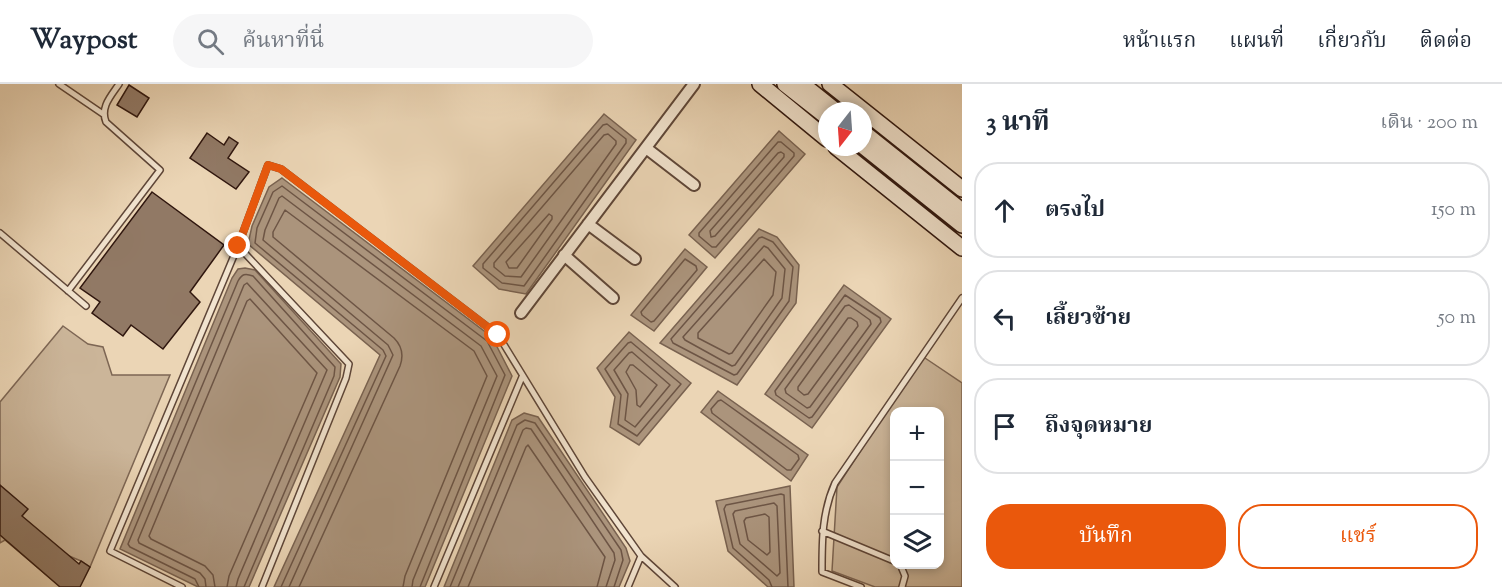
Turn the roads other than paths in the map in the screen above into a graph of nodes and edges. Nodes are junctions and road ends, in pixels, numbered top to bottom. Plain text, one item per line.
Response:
1 (59, 84) edge
2 (119, 84) edge
3 (694, 84) edge
4 (760, 84) edge
5 (785, 84) edge
6 (802, 84) edge
7 (830, 84) edge
8 (825, 102) edge
9 (818, 110) edge
10 (103, 114) junction
11 (818, 132) edge
12 (872, 139) edge
13 (645, 148) junction
14 (872, 153) edge
15 (847, 156) edge
16 (694, 185) dead end
17 (962, 189) edge
18 (962, 211) edge
19 (588, 224) junction
20 (962, 225) edge
21 (0, 233) edge
22 (238, 246) junction
23 (962, 248) edge
24 (564, 255) junction
25 (635, 259) dead end
26 (68, 291) junction
27 (613, 298) dead end
28 (962, 298) edge
29 (86, 306) dead end
30 (521, 313) dead end
31 (522, 377) junction
32 (822, 531) junction
33 (641, 556) junction
34 (890, 559) edge
35 (902, 569) edge
36 (182, 587) edge
37 (262, 587) edge
38 (434, 587) edge
39 (628, 587) edge
40 (675, 587) edge
41 (861, 587) edge
42 (902, 587) edge

1 - 10 lane
2 - 10 lane
3 - 13 street
4 - 11 main road
5 - 9 main road
6 - 8 main road
7 - 17 main road
10 - 26 lane
12 - 18 main road
13 - 16 street
13 - 19 street
14 - 20 main road
15 - 23 main road
19 - 24 street
19 - 25 street
21 - 26 lane
22 - 31 lane
22 - 36 lane
22 - 37 lane
24 - 27 street
24 - 30 street
26 - 29 lane
28 - 32 lane
31 - 33 lane
31 - 38 lane
32 - 34 lane
32 - 41 lane
33 - 39 lane
33 - 40 lane
35 - 42 lane

